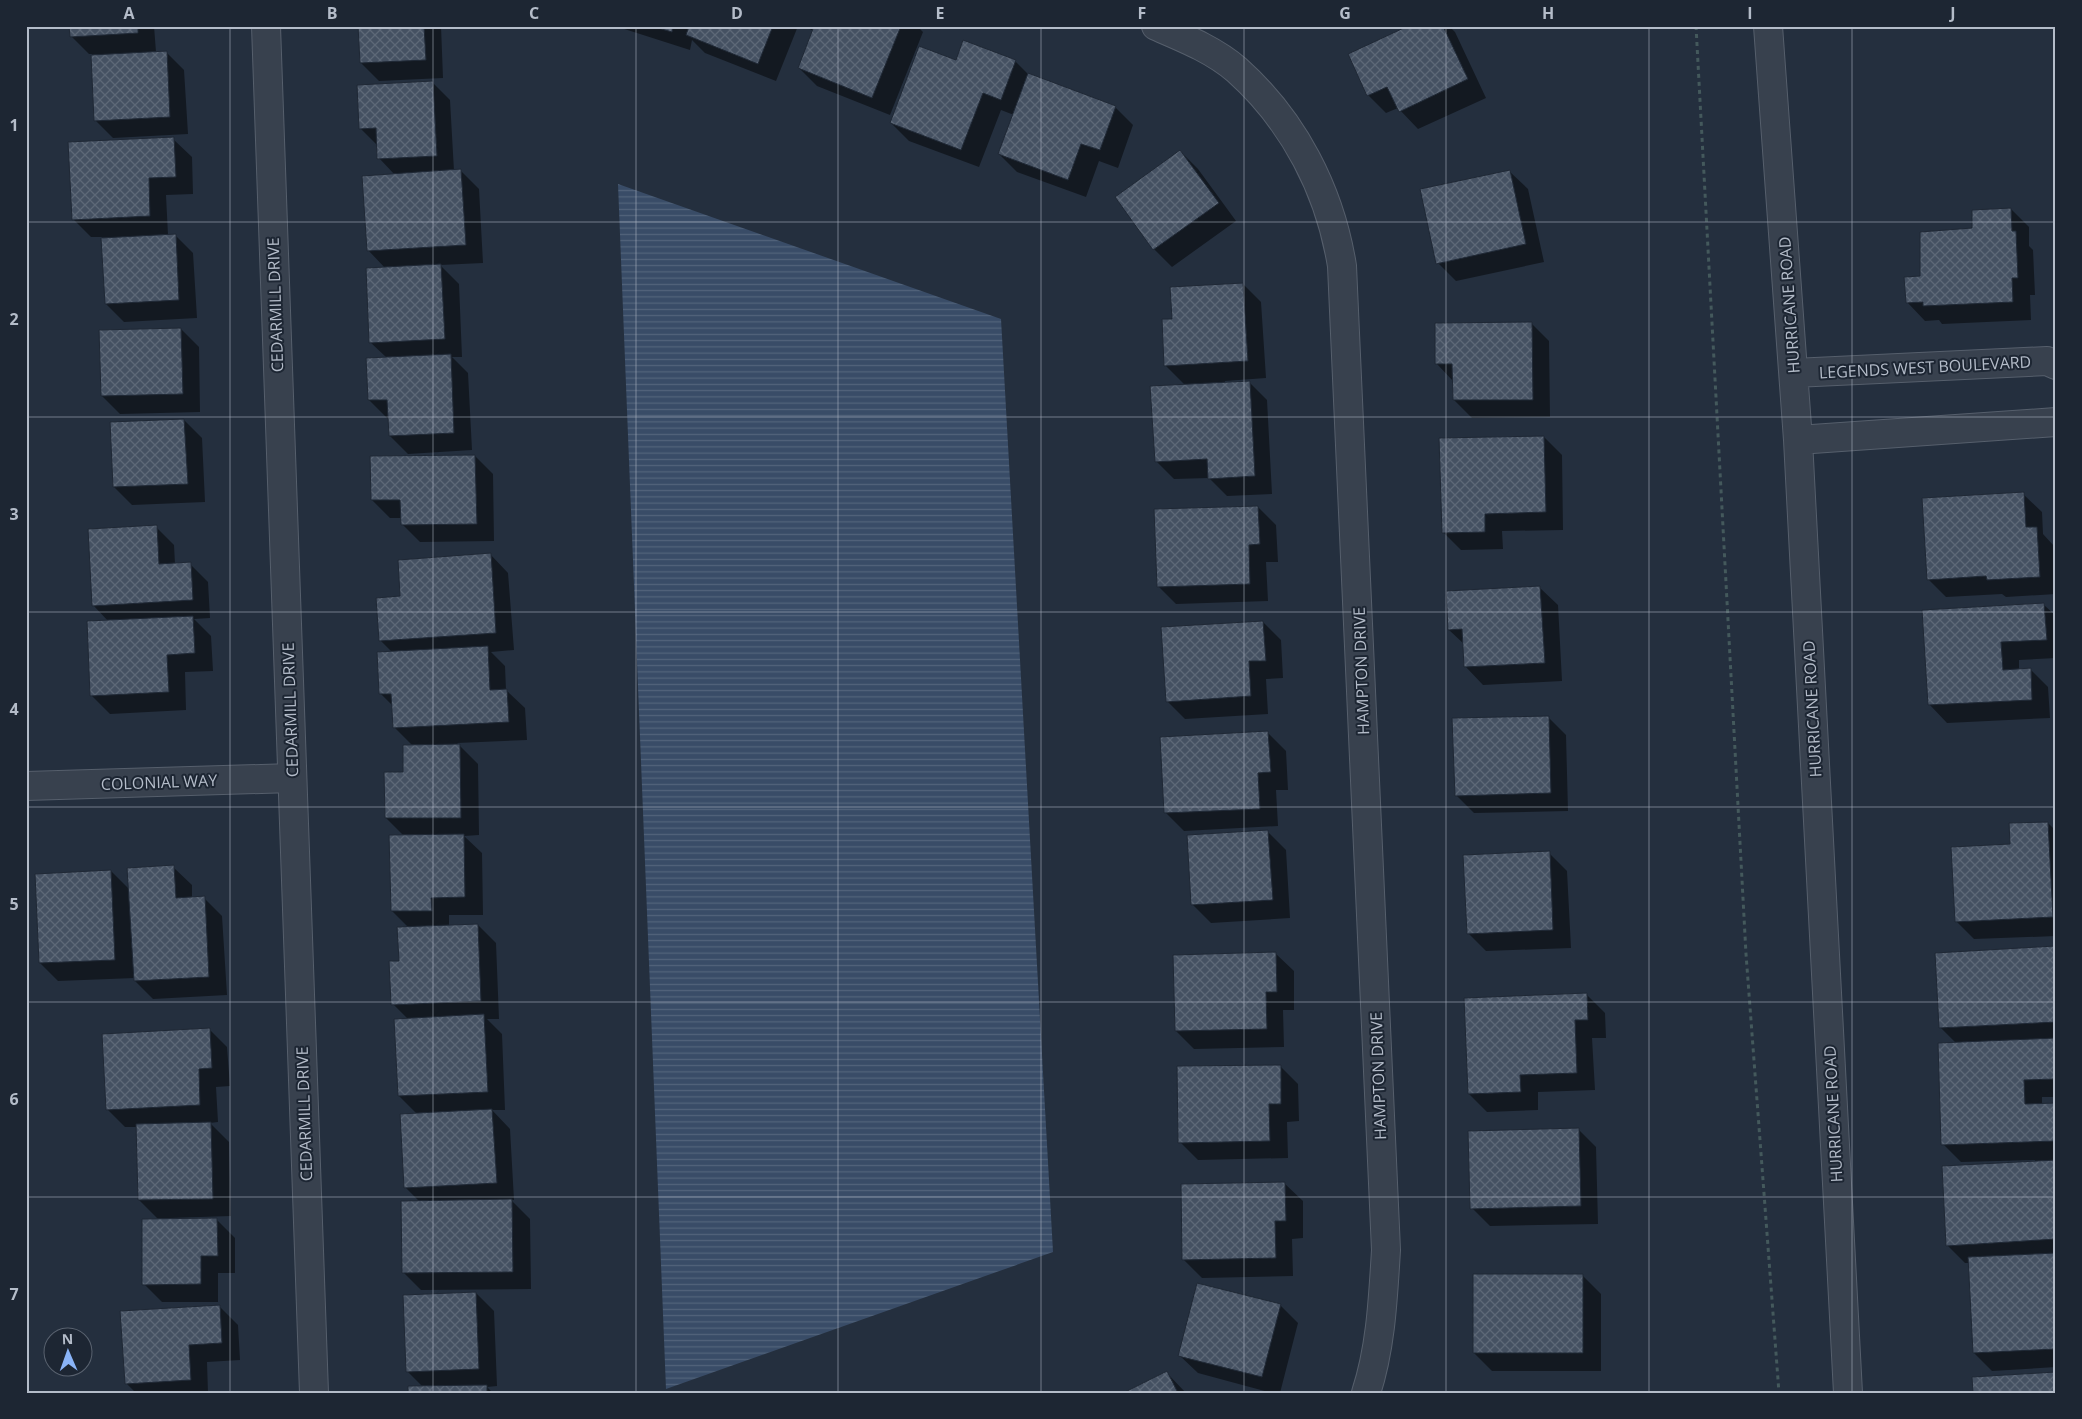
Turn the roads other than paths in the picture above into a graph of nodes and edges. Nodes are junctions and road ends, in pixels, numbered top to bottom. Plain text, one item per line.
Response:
1 (266, 26) edge
2 (1156, 26) edge
3 (1768, 26) edge
4 (2056, 365) edge
5 (1794, 373) junction
6 (2056, 422) edge
7 (1798, 440) junction
8 (292, 778) junction
9 (26, 786) edge
10 (314, 1393) edge
11 (1366, 1393) edge
12 (1848, 1393) edge

1 - 8 street, CEDARMILL DRIVE
2 - 11 street, HAMPTON DRIVE
3 - 5 street, HURRICANE ROAD
4 - 5 street, LEGENDS WEST BOULEVARD
5 - 7 street, HURRICANE ROAD
6 - 7 street
7 - 12 street, HURRICANE ROAD
8 - 9 street, COLONIAL WAY
8 - 10 street, CEDARMILL DRIVE

